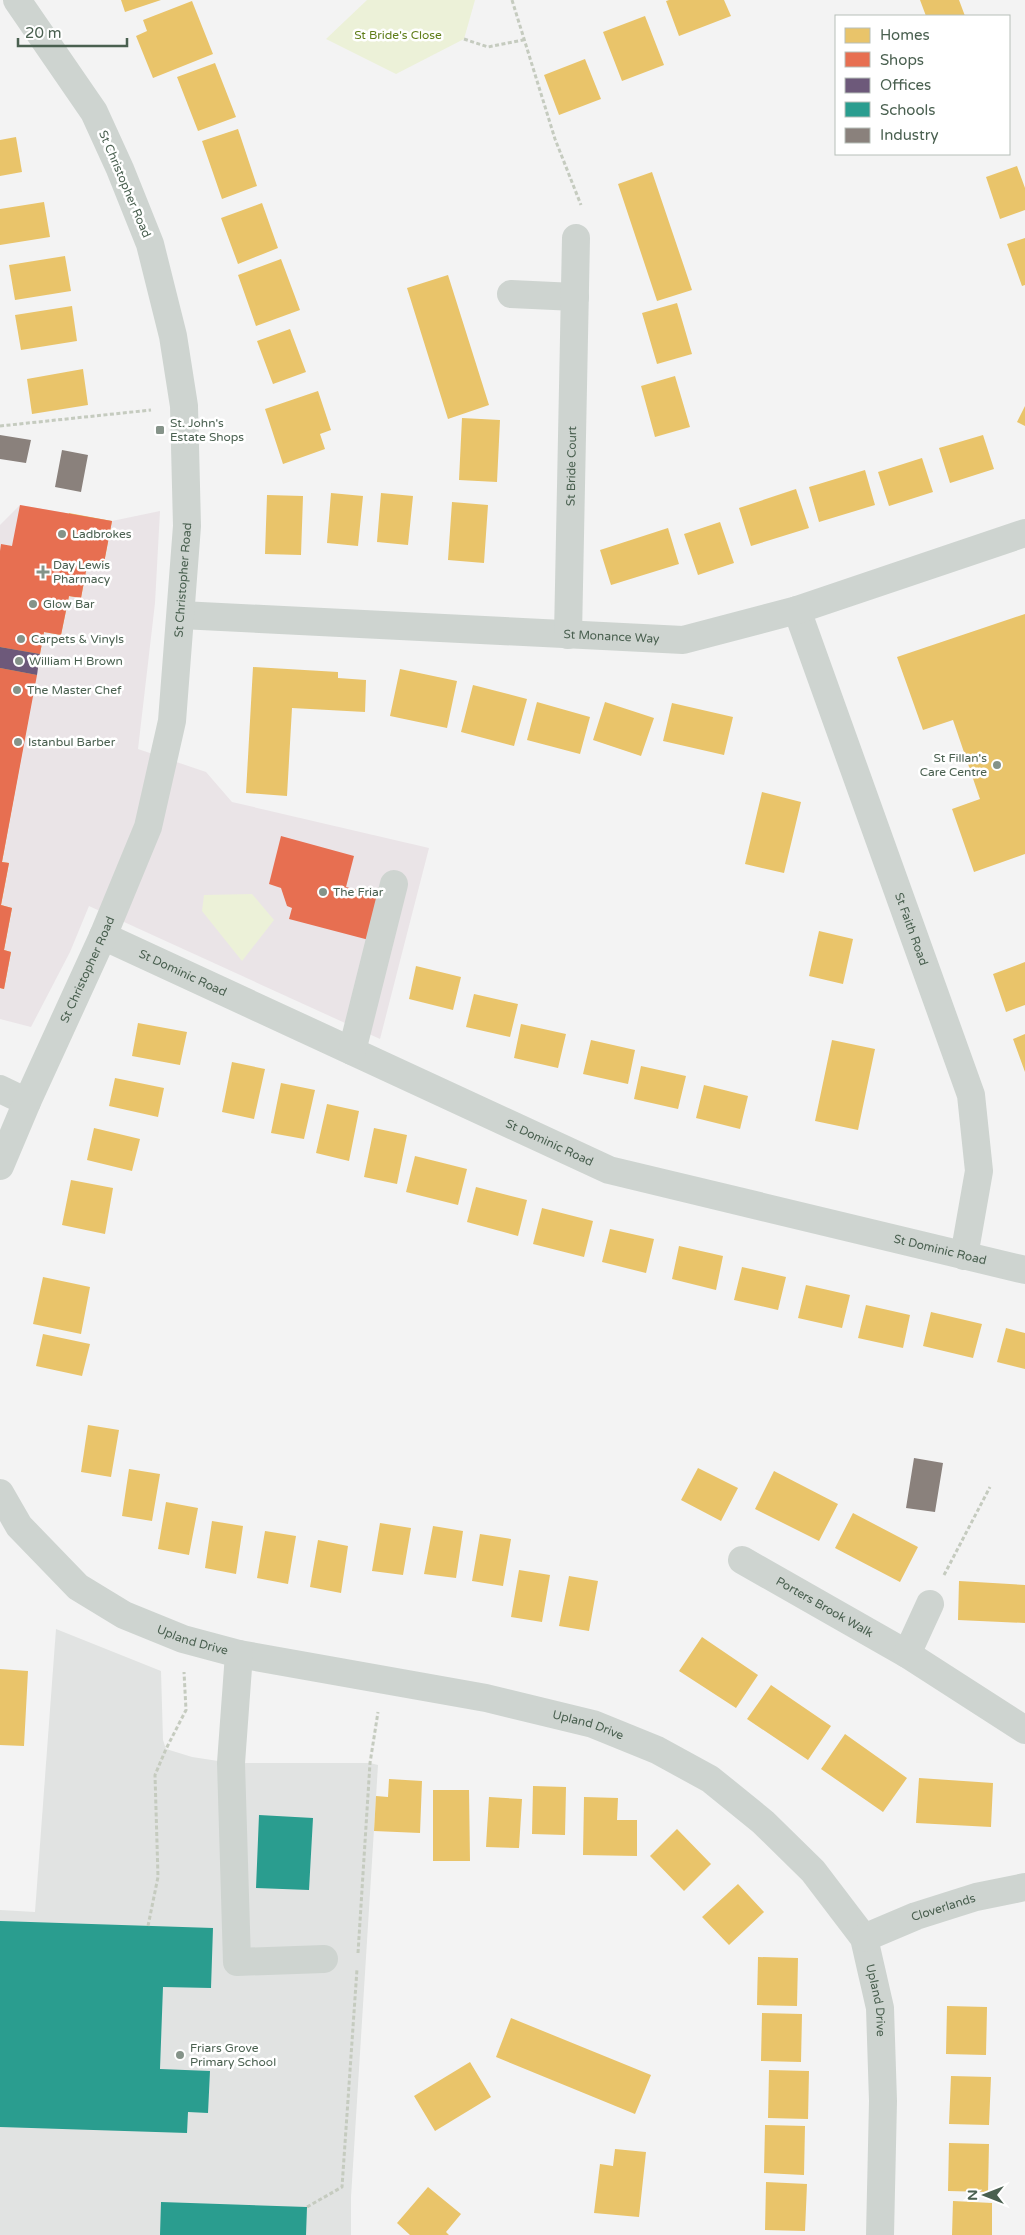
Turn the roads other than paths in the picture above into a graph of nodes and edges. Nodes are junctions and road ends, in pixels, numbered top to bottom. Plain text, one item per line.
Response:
1 (17, 0) edge
2 (576, 238) road end
3 (511, 294) dead end
4 (575, 296) junction
5 (1025, 533) edge
6 (797, 610) junction
7 (181, 615) junction
8 (568, 635) junction
9 (394, 884) dead end
10 (103, 936) junction
11 (352, 1051) junction
12 (0, 1089) edge
13 (27, 1102) junction
14 (0, 1166) edge
15 (964, 1256) junction
16 (1025, 1270) edge
17 (0, 1493) edge
18 (742, 1560) dead end
19 (930, 1604) road end
20 (239, 1654) junction
21 (907, 1654) junction
22 (1025, 1730) edge
23 (1025, 1888) edge
24 (864, 1938) junction
25 (324, 1959) dead end
26 (880, 2235) edge

1 - 7 street, St Christopher Road
2 - 4 street, St Bride Court
3 - 4 street
4 - 8 street, St Bride Court
5 - 6 street, St Monance Way
6 - 8 street, St Monance Way
6 - 15 street, St Faith Road
7 - 8 street, St Monance Way
7 - 10 street, St Christopher Road
9 - 11 street
10 - 11 street, St Dominic Road
10 - 13 street, St Christopher Road
11 - 15 street, St Dominic Road
12 - 13 street
13 - 14 street, St Christopher Road
15 - 16 street, St Dominic Road
17 - 20 street, Upland Drive
18 - 21 street, Porters Brook Walk
19 - 21 street
20 - 24 street, Upland Drive
20 - 25 street
21 - 22 street, Porters Brook Walk
23 - 24 street, Cloverlands
24 - 26 street, Upland Drive

